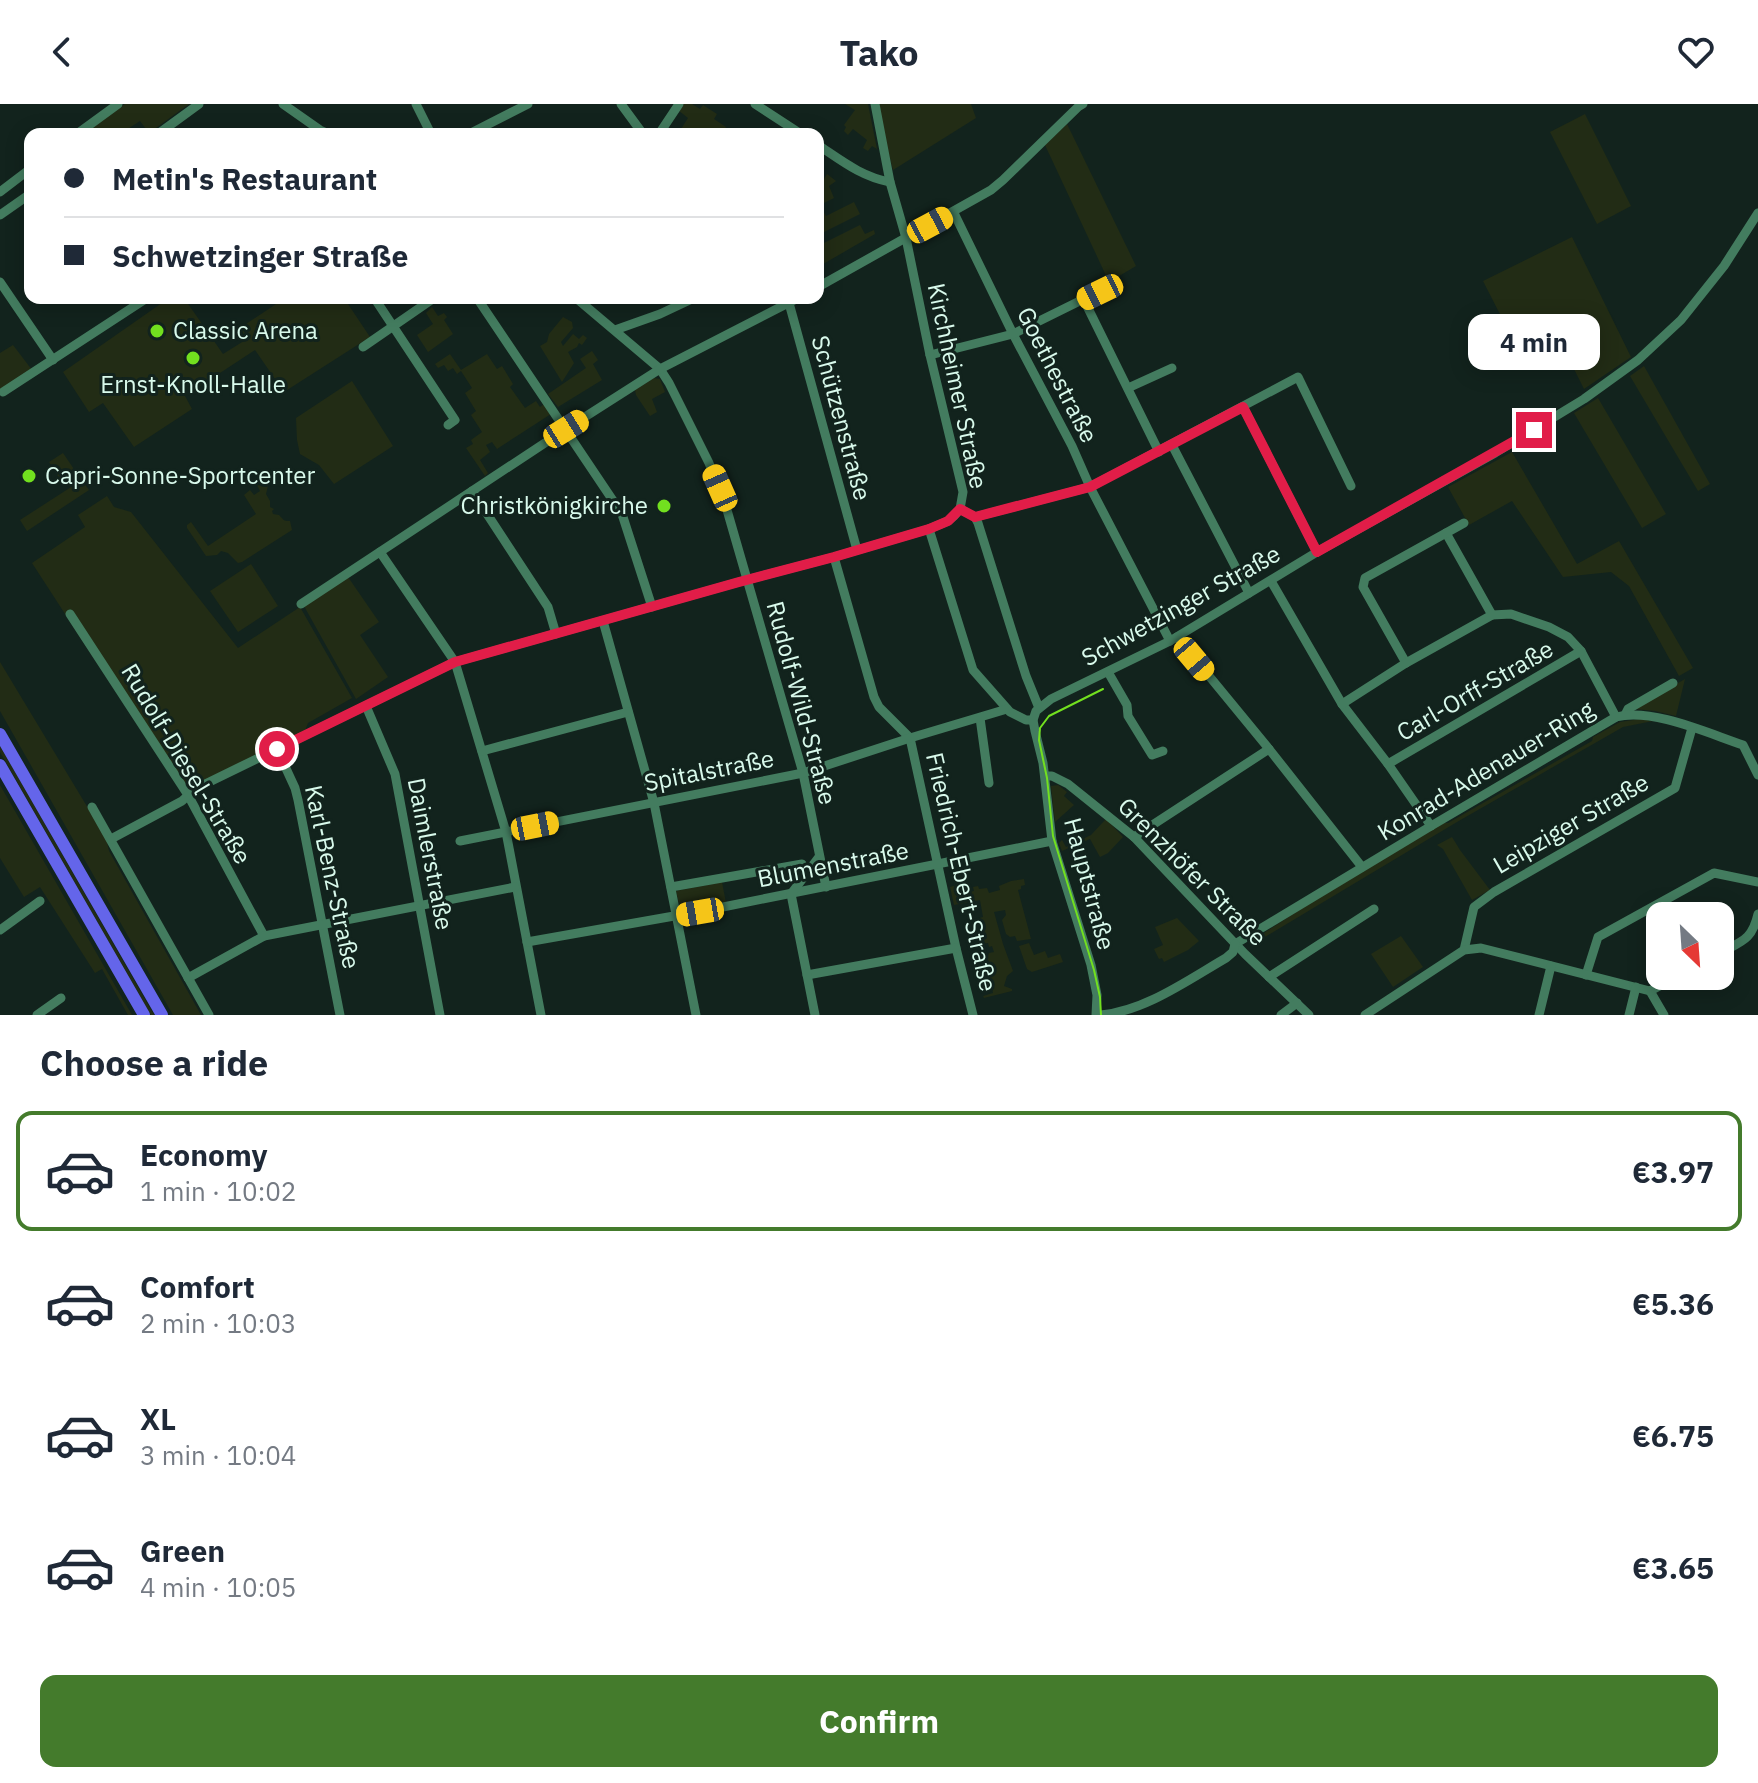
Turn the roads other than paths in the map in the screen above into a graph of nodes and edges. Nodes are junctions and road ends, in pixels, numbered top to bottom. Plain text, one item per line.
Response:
1 (118, 104) edge
2 (199, 104) edge
3 (283, 104) edge
4 (416, 104) edge
5 (528, 104) edge
6 (621, 104) edge
7 (679, 104) edge
8 (755, 104) edge
9 (875, 104) edge
10 (1080, 105) edge
11 (85, 128) edge
12 (166, 128) edge
13 (317, 128) edge
14 (428, 128) edge
15 (481, 128) edge
16 (639, 128) edge
17 (663, 128) edge
18 (782, 128) edge
19 (824, 149) edge
20 (24, 174) edge
21 (890, 182) junction
22 (0, 192) edge
23 (24, 198) edge
24 (954, 213) junction
25 (1758, 213) edge
26 (0, 215) edge
27 (906, 238) junction
28 (0, 282) edge
29 (824, 284) edge
30 (1108, 287) dead end
31 (1084, 300) junction
32 (138, 304) edge
33 (378, 304) edge
34 (426, 304) edge
35 (481, 304) edge
36 (583, 304) edge
37 (681, 304) edge
38 (783, 304) edge
39 (792, 304) edge
40 (393, 327) junction
41 (615, 330) junction
42 (1013, 334) junction
43 (363, 347) dead end
44 (930, 355) junction
45 (53, 360) junction
46 (1172, 368) dead end
47 (660, 369) junction
48 (1128, 388) junction
49 (3, 392) dead end
50 (1243, 407) junction
51 (448, 425) dead end
52 (566, 429) junction
53 (1172, 445) junction
54 (1159, 452) junction
55 (1351, 486) dead end
56 (1090, 487) junction
57 (472, 491) junction
58 (960, 509) junction
59 (975, 517) junction
60 (1464, 523) dead end
61 (929, 529) junction
62 (1446, 533) junction
63 (857, 550) junction
64 (380, 552) junction
65 (1317, 552) junction
66 (834, 557) junction
67 (747, 580) junction
68 (1271, 581) junction
69 (1249, 593) junction
70 (301, 604) dead end
71 (652, 607) junction
72 (70, 614) dead end
73 (1492, 615) junction
74 (603, 621) junction
75 (556, 634) junction
76 (1174, 639) junction
77 (1581, 651) junction
78 (455, 662) junction
79 (1406, 663) junction
80 (1108, 672) junction
81 (1673, 683) dead end
82 (1342, 704) junction
83 (366, 706) junction
84 (1007, 709) junction
85 (628, 712) junction
86 (1035, 715) junction
87 (1621, 716) junction
88 (980, 718) junction
89 (1692, 728) junction
90 (0, 734) edge
91 (910, 738) junction
92 (277, 749) junction
93 (1269, 749) junction
94 (482, 751) junction
95 (1163, 751) dead end
96 (1388, 764) junction
97 (0, 765) edge
98 (803, 773) junction
99 (1758, 775) edge
100 (1045, 776) junction
101 (989, 783) dead end
102 (188, 795) junction
103 (654, 803) junction
104 (92, 807) dead end
105 (1431, 826) junction
106 (506, 832) junction
107 (1134, 837) junction
108 (111, 839) junction
109 (460, 841) dead end
110 (1052, 841) junction
111 (819, 857) junction
112 (802, 864) dead end
113 (939, 864) junction
114 (1362, 867) junction
115 (1758, 882) edge
116 (515, 887) junction
117 (671, 887) junction
118 (826, 887) junction
119 (791, 894) junction
120 (40, 901) dead end
121 (419, 906) junction
122 (1374, 909) dead end
123 (1758, 914) edge
124 (677, 916) junction
125 (322, 926) junction
126 (0, 930) edge
127 (1756, 931) edge
128 (264, 936) junction
129 (527, 942) junction
130 (1235, 944) junction
131 (1734, 946) edge
132 (956, 948) junction
133 (1464, 950) junction
134 (1551, 966) junction
135 (807, 975) junction
136 (1586, 975) junction
137 (1269, 977) junction
138 (188, 978) junction
139 (1636, 987) junction
140 (1650, 991) joint
141 (61, 998) dead end
142 (1297, 1003) junction
143 (340, 1014) edge
144 (37, 1015) edge
145 (144, 1015) edge
146 (162, 1015) edge
147 (209, 1015) edge
148 (328, 1015) edge
149 (440, 1015) edge
150 (541, 1015) edge
151 (696, 1015) edge
152 (815, 1015) edge
153 (973, 1015) edge
154 (1099, 1015) edge
155 (1281, 1015) edge
156 (1309, 1015) edge
157 (1365, 1015) edge
158 (1539, 1015) edge
159 (1629, 1015) edge
160 (1664, 1015) edge

1 - 11 street
2 - 12 street
3 - 13 street
4 - 14 street
5 - 15 street
6 - 16 street
7 - 17 street
8 - 18 street
9 - 21 street, Kirchheimer Straße
10 - 24 street
19 - 21 street
20 - 22 street
21 - 27 street, Kirchheimer Straße
23 - 26 street
24 - 27 street
24 - 42 street, Goethestraße
25 - 65 street, Schwetzinger Straße
27 - 29 street
27 - 44 street, Kirchheimer Straße
28 - 45 street
30 - 31 street
31 - 42 street
31 - 48 street
32 - 45 street
33 - 40 street
34 - 40 street
35 - 52 street
36 - 41 street, Rudolf-Wild-Straße
37 - 41 street
38 - 47 street
39 - 63 street, Schützenstraße
40 - 43 street
40 - 51 street
41 - 47 street, Rudolf-Wild-Straße
42 - 44 street
42 - 56 street, Goethestraße
44 - 58 street, Kirchheimer Straße
45 - 49 street
46 - 48 street
47 - 52 street
47 - 67 street, Rudolf-Wild-Straße
48 - 54 street
50 - 53 street
50 - 55 street
50 - 65 street
52 - 57 street
52 - 71 street
53 - 54 street
53 - 69 street
54 - 56 street
56 - 59 street
56 - 76 street, Goethestraße
57 - 64 street
57 - 75 street
58 - 59 street, Kirchheimer Straße
58 - 61 street
59 - 86 street, Kirchheimer Straße
60 - 62 street
61 - 63 street
61 - 84 street
62 - 73 street
62 - 79 street
63 - 66 street
64 - 70 street
64 - 78 street
65 - 68 street, Schwetzinger Straße
66 - 67 street
66 - 91 street
67 - 71 street
67 - 98 street, Rudolf-Wild-Straße
68 - 69 street, Schwetzinger Straße
68 - 82 street
69 - 76 street, Schwetzinger Straße
71 - 74 street
72 - 102 street, Rudolf-Diesel-Straße
73 - 77 street
73 - 79 street
74 - 75 street
74 - 85 street
75 - 78 street
76 - 80 street, Schwetzinger Straße
76 - 93 street, Goethestraße
77 - 87 street
77 - 96 street, Carl-Orff-Straße
78 - 83 street
78 - 94 street
79 - 82 street
80 - 86 street, Schwetzinger Straße
80 - 95 street
81 - 87 street
82 - 96 street
83 - 92 street
83 - 121 street, Daimlerstraße
84 - 86 street
84 - 88 street, Spitalstraße
85 - 94 street
85 - 103 street
86 - 100 street, Hauptstraße
87 - 89 street, Konrad-Adenauer-Ring
87 - 105 street, Konrad-Adenauer-Ring
88 - 91 street, Spitalstraße
88 - 101 street
89 - 99 street, Konrad-Adenauer-Ring
89 - 133 street, Leipziger Straße
90 - 146 highway
91 - 98 street, Spitalstraße
91 - 113 street, Friedrich-Ebert-Straße
92 - 102 street
92 - 125 street, Karl-Benz-Straße
93 - 107 street
93 - 114 street, Goethestraße
94 - 106 street
96 - 105 street
97 - 145 highway
98 - 103 street, Spitalstraße
98 - 111 street, Rudolf-Wild-Straße
100 - 107 street, Grenzhöfer Straße
100 - 110 street, Hauptstraße
102 - 108 street
102 - 128 street, Rudolf-Diesel-Straße
103 - 106 street, Spitalstraße
103 - 117 street
104 - 108 street
105 - 114 street, Konrad-Adenauer-Ring
106 - 109 street, Spitalstraße
106 - 116 street
107 - 130 street, Grenzhöfer Straße
108 - 138 street
110 - 113 street, Blumenstraße
110 - 154 street, Hauptstraße
111 - 118 street, Rudolf-Wild-Straße
111 - 119 street
112 - 117 street
113 - 118 street, Blumenstraße
113 - 132 street, Friedrich-Ebert-Straße
114 - 130 street, Konrad-Adenauer-Ring
115 - 136 street
116 - 121 street
116 - 129 street
117 - 124 street
118 - 119 street, Blumenstraße
119 - 124 street, Blumenstraße
119 - 135 street
120 - 126 street
121 - 125 street
121 - 149 street, Daimlerstraße
122 - 137 street, Grenzhöfer Straße
123 - 127 street
124 - 129 street, Blumenstraße
124 - 151 street
125 - 128 street
125 - 143 street, Karl-Benz-Straße
127 - 131 street
128 - 138 street
129 - 150 street
130 - 137 street, Grenzhöfer Straße
130 - 154 street, Konrad-Adenauer-Ring
132 - 135 street
132 - 153 street, Friedrich-Ebert-Straße
133 - 134 street
133 - 157 street
134 - 136 street
134 - 158 street
135 - 152 street
136 - 139 street
137 - 142 street, Grenzhöfer Straße
138 - 147 street
139 - 140 street
139 - 159 street
140 - 160 street
141 - 144 street
142 - 155 street
142 - 156 street, Grenzhöfer Straße
143 - 148 street

